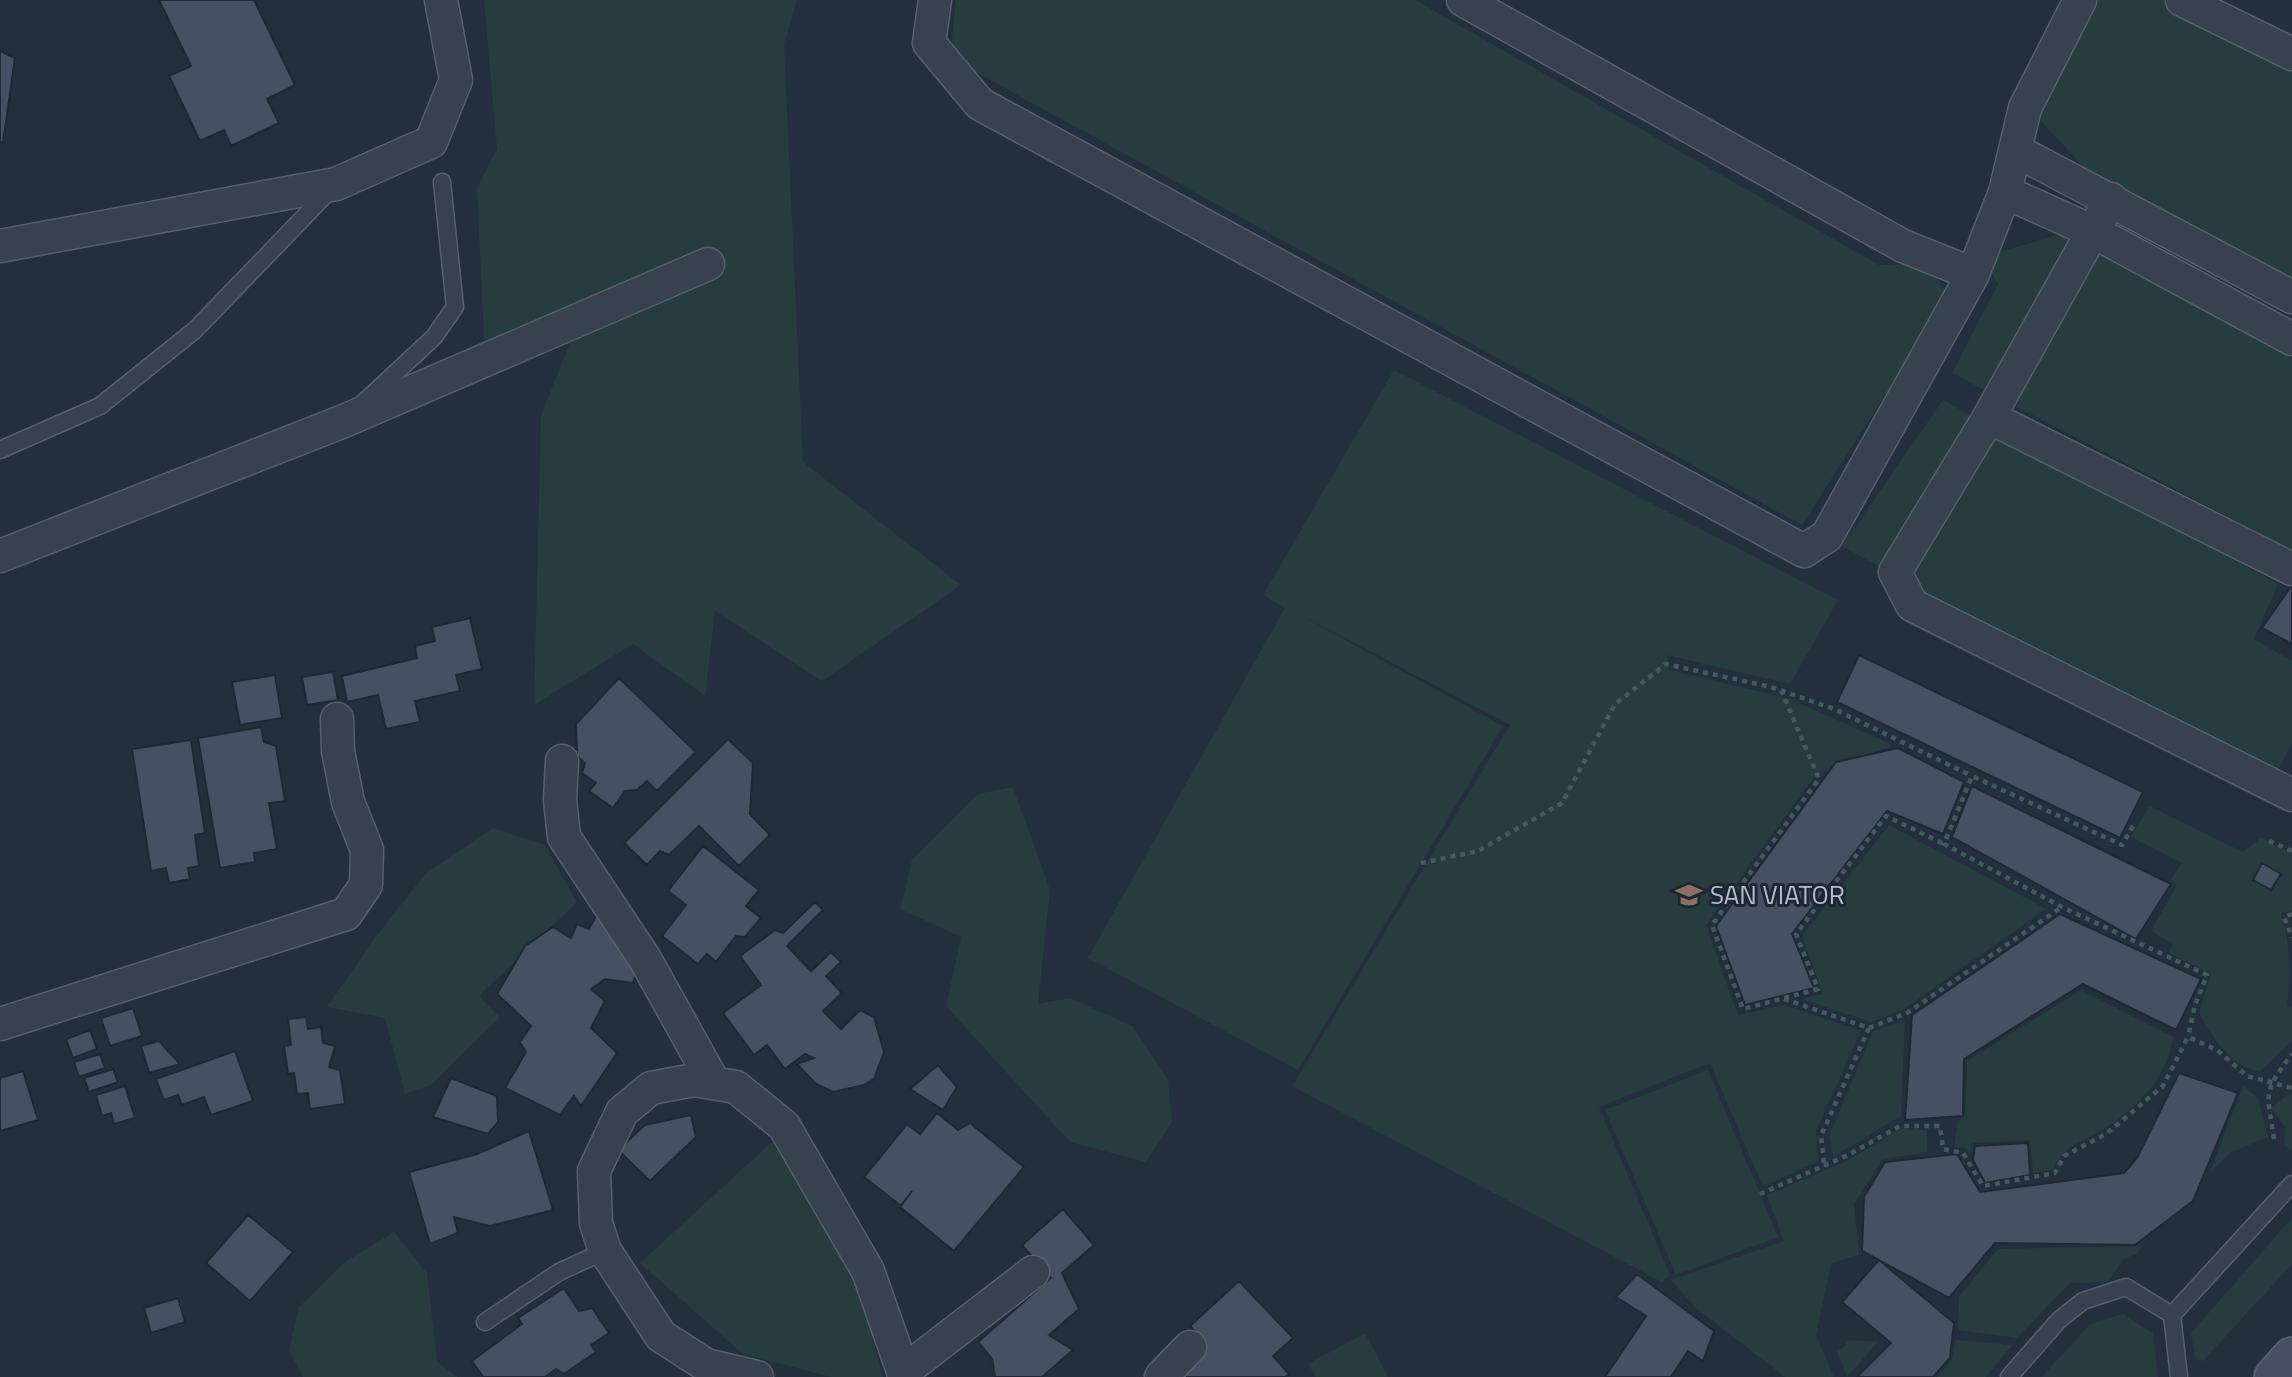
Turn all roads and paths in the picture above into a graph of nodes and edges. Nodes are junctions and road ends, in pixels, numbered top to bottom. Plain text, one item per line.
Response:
1 (441, 0) edge
2 (935, 0) edge
3 (1463, 0) edge
4 (2080, 0) edge
5 (2182, 0) edge
6 (2292, 54) edge
7 (2015, 150) junction
8 (442, 182) dead end
9 (336, 184) junction
10 (2005, 192) junction
11 (2111, 199) junction
12 (2094, 232) junction
13 (0, 246) edge
14 (708, 264) dead end
15 (1973, 274) junction
16 (2292, 297) edge
17 (2292, 339) edge
18 (1989, 417) junction
19 (344, 421) junction
20 (0, 450) edge
21 (0, 556) edge
22 (2292, 569) edge
23 (1781, 690) junction
24 (337, 719) dead end
25 (562, 761) dead end
26 (1972, 776) junction
27 (2290, 788) edge
28 (2133, 826) dead end
29 (2269, 841) dead end
30 (1944, 844) junction
31 (2292, 851) edge
32 (1421, 863) dead end
33 (2062, 907) junction
34 (2292, 914) edge
35 (2292, 938) edge
36 (1784, 998) junction
37 (0, 1024) edge
38 (1869, 1028) junction
39 (2188, 1037) junction
40 (2292, 1054) edge
41 (2270, 1082) junction
42 (714, 1083) junction
43 (2292, 1088) edge
44 (2274, 1139) dead end
45 (1824, 1163) junction
46 (2292, 1184) edge
47 (1760, 1194) dead end
48 (605, 1251) junction
49 (1033, 1272) dead end
50 (2172, 1315) junction
51 (485, 1322) dead end
52 (1189, 1347) dead end
53 (2292, 1357) edge
54 (904, 1375) edge
55 (757, 1377) edge
56 (1161, 1377) edge
57 (2009, 1377) edge
58 (2179, 1377) edge
59 (2274, 1377) edge

1 - 9 street
2 - 15 street
3 - 15 street
4 - 7 street
5 - 6 street
7 - 10 street
7 - 11 street
8 - 19 lane
9 - 13 street
9 - 20 lane
10 - 12 street
10 - 15 street
11 - 12 street
11 - 16 street
12 - 17 street
12 - 18 street
14 - 19 street
18 - 22 street
18 - 27 street
19 - 21 street
23 - 26 path
23 - 32 path
23 - 36 path
24 - 37 street
25 - 42 street
26 - 28 path
26 - 30 path
29 - 31 path
30 - 33 path
30 - 36 path
33 - 38 path
33 - 39 path
34 - 35 path
36 - 38 path
38 - 45 path
39 - 41 path
39 - 45 path
40 - 41 path
41 - 43 path
41 - 44 path
42 - 48 street
42 - 54 street
45 - 47 path
46 - 50 lane
48 - 51 lane
48 - 55 street
49 - 54 street
50 - 57 lane
50 - 58 lane
52 - 56 street
53 - 59 main road

